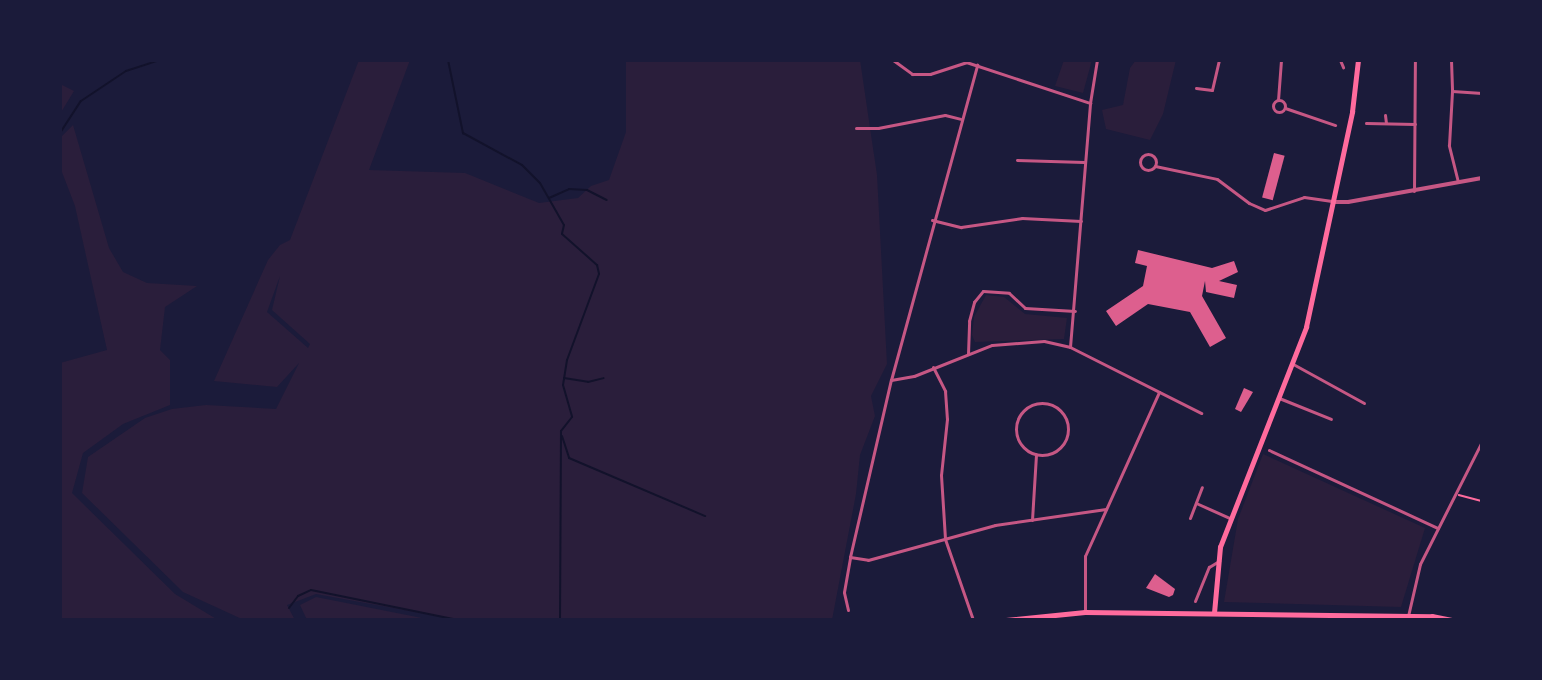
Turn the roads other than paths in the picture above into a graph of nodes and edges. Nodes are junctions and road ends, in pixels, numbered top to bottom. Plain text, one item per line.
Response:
1 (893, 60) edge
2 (1098, 60) edge
3 (1219, 60) edge
4 (1281, 60) edge
5 (1340, 60) edge
6 (1358, 60) edge
7 (1415, 60) edge
8 (1451, 60) edge
9 (977, 64) junction
10 (1343, 67) dead end
11 (1196, 88) dead end
12 (1452, 91) junction
13 (1482, 93) edge
14 (1278, 100) junction
15 (1090, 103) junction
16 (1285, 108) junction
17 (1385, 115) dead end
18 (961, 119) junction
19 (1366, 123) dead end
20 (1386, 123) junction
21 (1415, 124) junction
22 (1335, 125) dead end
23 (856, 128) dead end
24 (1017, 160) dead end
25 (1085, 162) junction
26 (1155, 166) junction
27 (1482, 178) edge
28 (1458, 182) junction
29 (1414, 191) junction
30 (1334, 201) junction
31 (932, 220) junction
32 (1081, 221) junction
33 (1075, 310) junction
34 (1070, 347) junction
35 (968, 354) junction
36 (1293, 364) junction
37 (933, 367) junction
38 (891, 380) junction
39 (1159, 392) junction
40 (1279, 398) junction
41 (1364, 403) dead end
42 (1201, 413) dead end
43 (1331, 419) dead end
44 (1481, 443) edge
45 (1269, 450) dead end
46 (1036, 454) junction
47 (1202, 487) dead end
48 (1196, 503) junction
49 (1106, 509) junction
50 (1230, 518) junction
51 (1190, 519) dead end
52 (1032, 520) junction
53 (1438, 528) junction
54 (945, 539) junction
55 (850, 557) junction
56 (1219, 561) junction
57 (1198, 594) junction
58 (1203, 596) dead end
59 (1195, 601) dead end
60 (848, 610) dead end
61 (1086, 612) junction
62 (1192, 613) junction
63 (1214, 613) junction
64 (1408, 616) junction
65 (1316, 617) edge
66 (973, 620) edge
67 (1006, 620) edge
68 (1191, 620) edge
69 (1453, 620) edge

1 - 9 street
2 - 15 street
3 - 11 street
4 - 14 street
5 - 10 street
6 - 30 main road
7 - 21 street
8 - 12 street
9 - 15 street
9 - 18 street
12 - 13 street
12 - 28 street
14 - 16 street
14 - 16 street
15 - 25 street
16 - 22 street
17 - 20 street
18 - 23 street
18 - 31 street
19 - 20 street
20 - 21 street
21 - 29 street
24 - 25 street
25 - 32 street
26 - 26 street
26 - 30 street
27 - 28 street
28 - 29 street
29 - 30 street
30 - 36 main road
31 - 32 street
31 - 38 street
32 - 33 street
33 - 34 street
33 - 35 street
34 - 35 street
34 - 39 street
35 - 37 street
36 - 40 main road
36 - 41 street
37 - 38 street
37 - 54 street
38 - 55 street
39 - 42 street
39 - 49 street
40 - 43 street
40 - 50 main road
44 - 53 street
45 - 53 street
46 - 46 street
46 - 52 street
47 - 48 street
48 - 50 street
48 - 51 street
49 - 52 street
49 - 61 street
50 - 56 main road
52 - 54 street
53 - 64 street
54 - 55 street
54 - 66 street
55 - 60 street
56 - 57 street
56 - 63 main road
57 - 58 street
57 - 59 street
61 - 62 main road
61 - 67 main road
62 - 63 main road
62 - 68 street
63 - 65 main road
64 - 65 main road
64 - 69 main road

